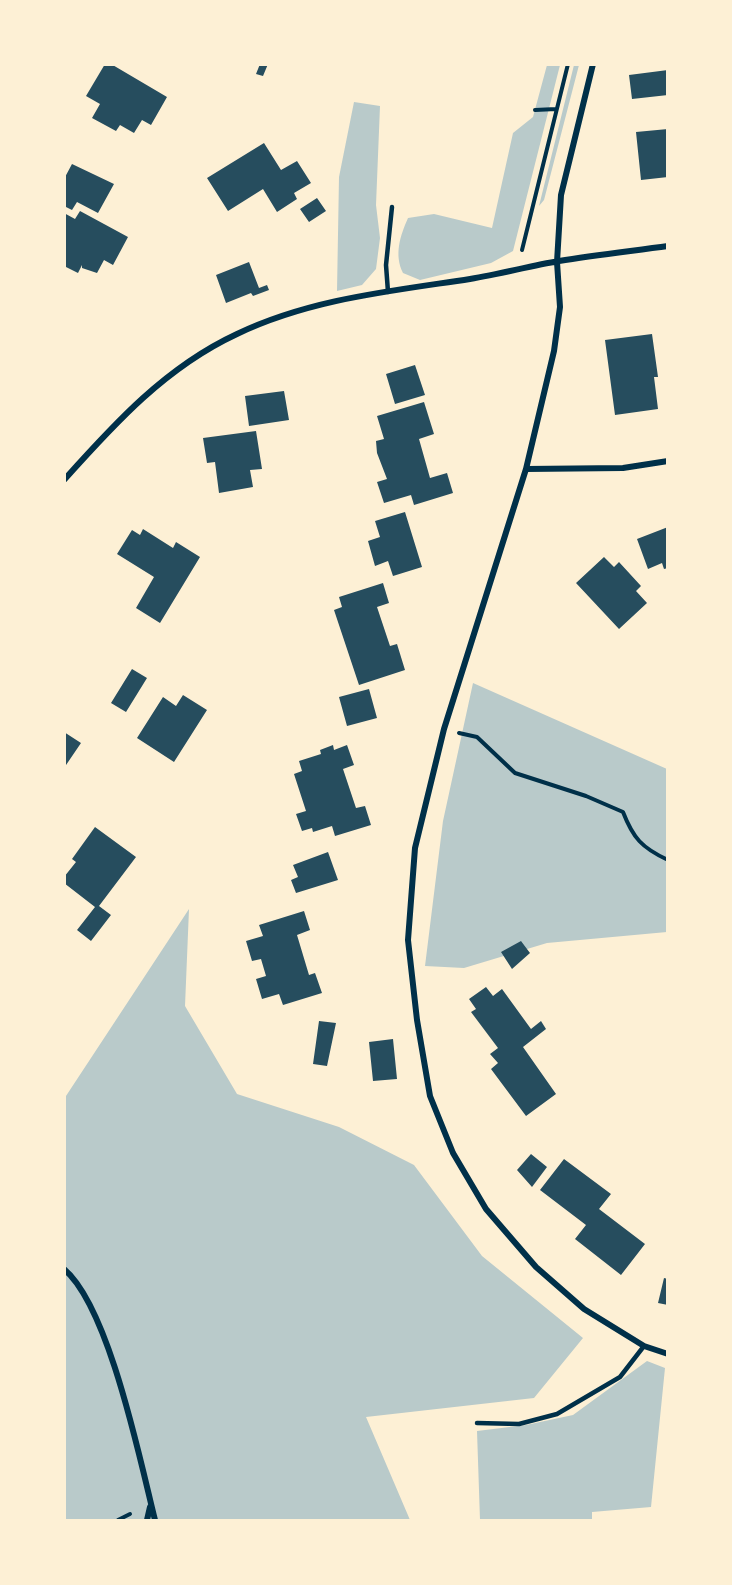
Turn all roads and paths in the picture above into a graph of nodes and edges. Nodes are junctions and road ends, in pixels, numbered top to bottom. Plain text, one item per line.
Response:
1 (568, 64) edge
2 (592, 64) edge
3 (556, 109) junction
4 (535, 110) dead end
5 (392, 207) dead end
6 (668, 246) edge
7 (557, 262) junction
8 (518, 271) junction
9 (388, 292) junction
10 (668, 461) edge
11 (526, 469) junction
12 (64, 480) edge
13 (444, 729) junction
14 (668, 860) edge
15 (64, 1269) edge
16 (644, 1346) junction
17 (668, 1354) edge
18 (477, 1423) dead end
19 (151, 1504) junction
20 (147, 1521) edge
21 (155, 1521) edge

1 - 3 path
2 - 7 street
3 - 4 path
3 - 8 path
5 - 9 lane
6 - 7 street
7 - 8 street
7 - 11 street
8 - 9 street
9 - 12 street
10 - 11 street
11 - 13 street
13 - 14 path
13 - 16 street
15 - 19 street
16 - 17 street
16 - 18 lane
19 - 20 street
19 - 21 street

